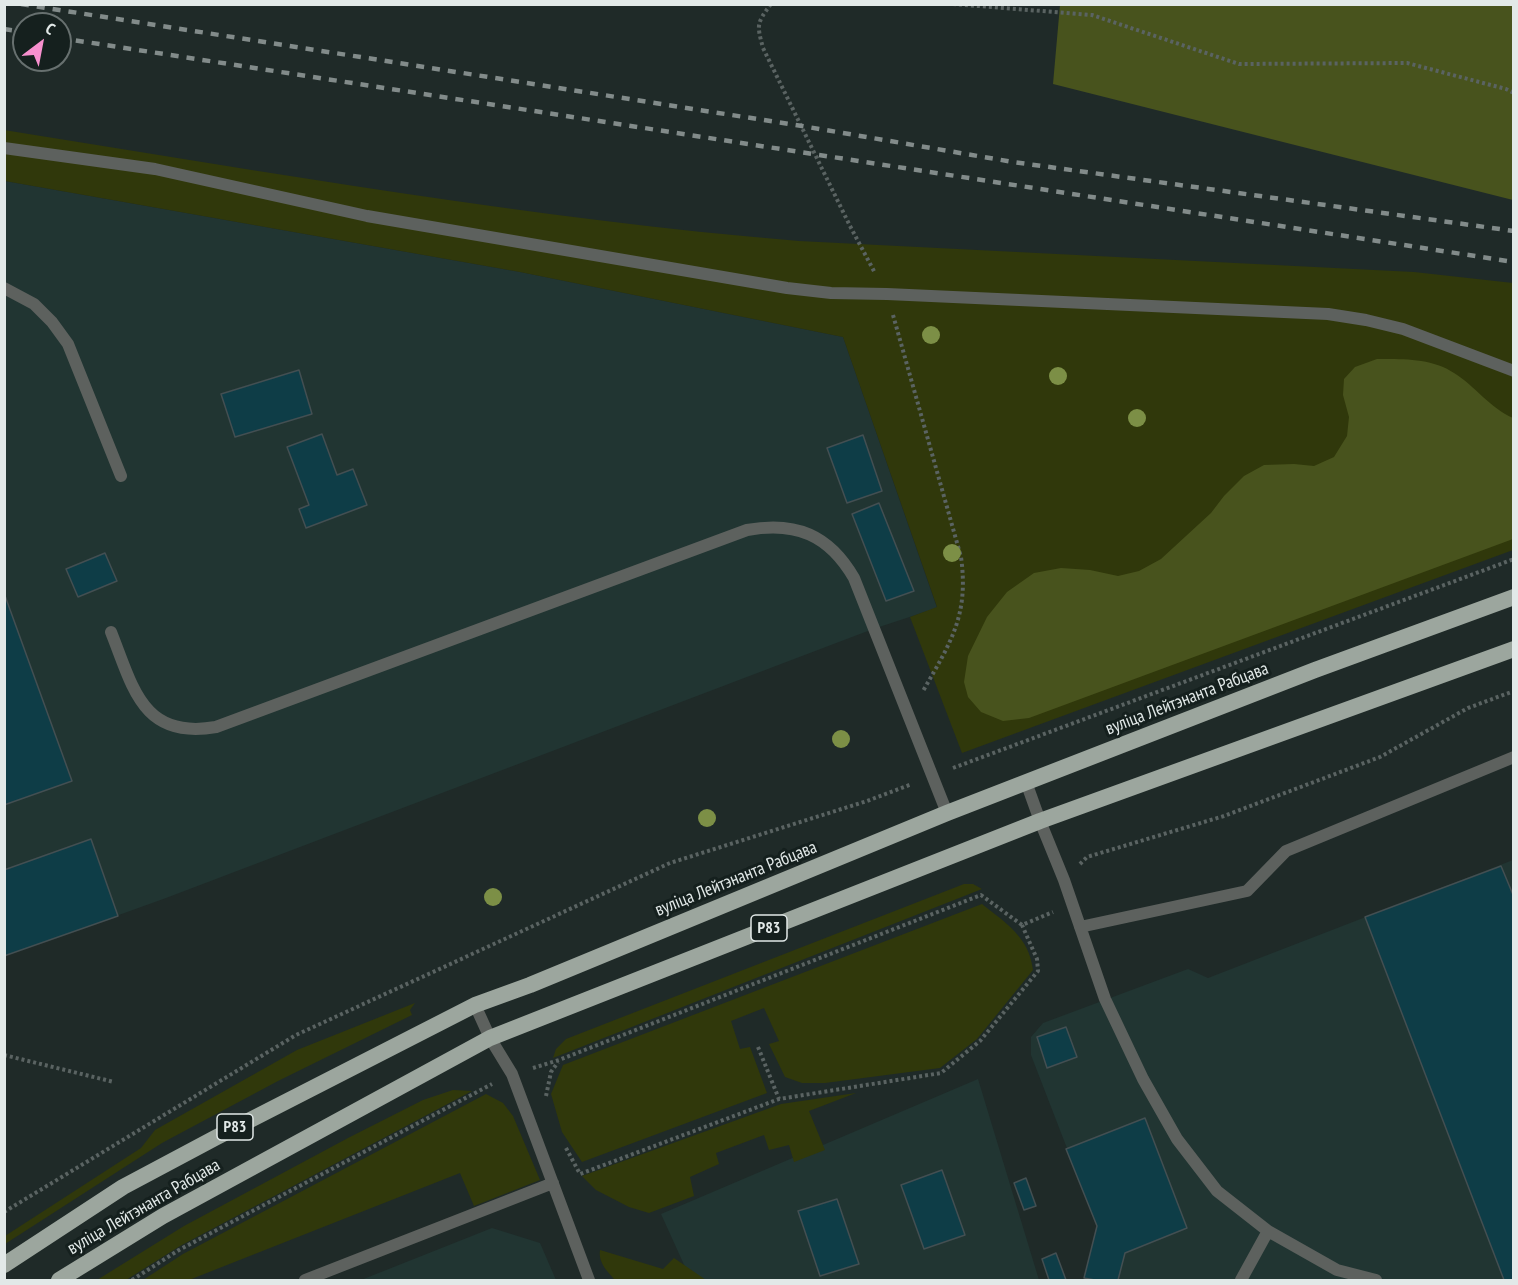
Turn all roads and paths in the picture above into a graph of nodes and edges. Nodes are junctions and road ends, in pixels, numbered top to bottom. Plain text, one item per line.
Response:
1 (771, 4) edge
2 (953, 4) edge
3 (1514, 93) edge
4 (4, 148) edge
5 (4, 288) edge
6 (887, 294) junction
7 (1514, 371) edge
8 (121, 476) dead end
9 (1514, 559) edge
10 (1514, 597) edge
11 (111, 632) dead end
12 (1514, 649) edge
13 (1514, 691) edge
14 (908, 717) junction
15 (1512, 760) edge
16 (931, 777) junction
17 (1026, 782) junction
18 (947, 813) junction
19 (1040, 821) junction
20 (1064, 880) junction
21 (1060, 908) dead end
22 (1022, 925) junction
23 (1080, 927) junction
24 (475, 1005) junction
25 (490, 1038) junction
26 (758, 1047) dead end
27 (4, 1054) edge
28 (559, 1060) junction
29 (512, 1074) junction
30 (114, 1082) dead end
31 (779, 1099) junction
32 (549, 1104) dead end
33 (565, 1147) dead end
34 (553, 1183) junction
35 (4, 1212) edge
36 (1268, 1231) junction
37 (4, 1265) edge
38 (59, 1281) edge
39 (132, 1281) edge
40 (305, 1281) edge
41 (590, 1281) edge
42 (1241, 1281) edge
43 (1376, 1281) edge

1 - 6 path
2 - 3 path
4 - 6 lane
5 - 8 lane
6 - 7 lane
6 - 14 path
9 - 16 path
10 - 17 highway, вуліца Лейтэнанта Рабцава / Р83
11 - 14 lane
12 - 19 highway, вуліца Лейтэнанта Рабцава / Р83
13 - 20 path
14 - 16 lane
15 - 23 lane
16 - 18 lane
16 - 35 path
17 - 18 highway, вуліца Лейтэнанта Рабцава / Р83
17 - 19 lane
18 - 24 highway, вуліца Лейтэнанта Рабцава / Р83
19 - 20 lane
19 - 25 highway, вуліца Лейтэнанта Рабцава / Р83
20 - 23 lane
21 - 22 path
22 - 28 path
22 - 31 path
23 - 36 lane
24 - 25 lane
24 - 37 highway, вуліца Лейтэнанта Рабцава / Р83
25 - 29 lane
25 - 38 highway, вуліца Лейтэнанта Рабцава / Р83
26 - 31 path
27 - 30 path
28 - 29 path
28 - 32 path
29 - 34 lane
29 - 39 path
31 - 33 path
34 - 40 lane
34 - 41 lane
36 - 42 lane
36 - 43 lane

